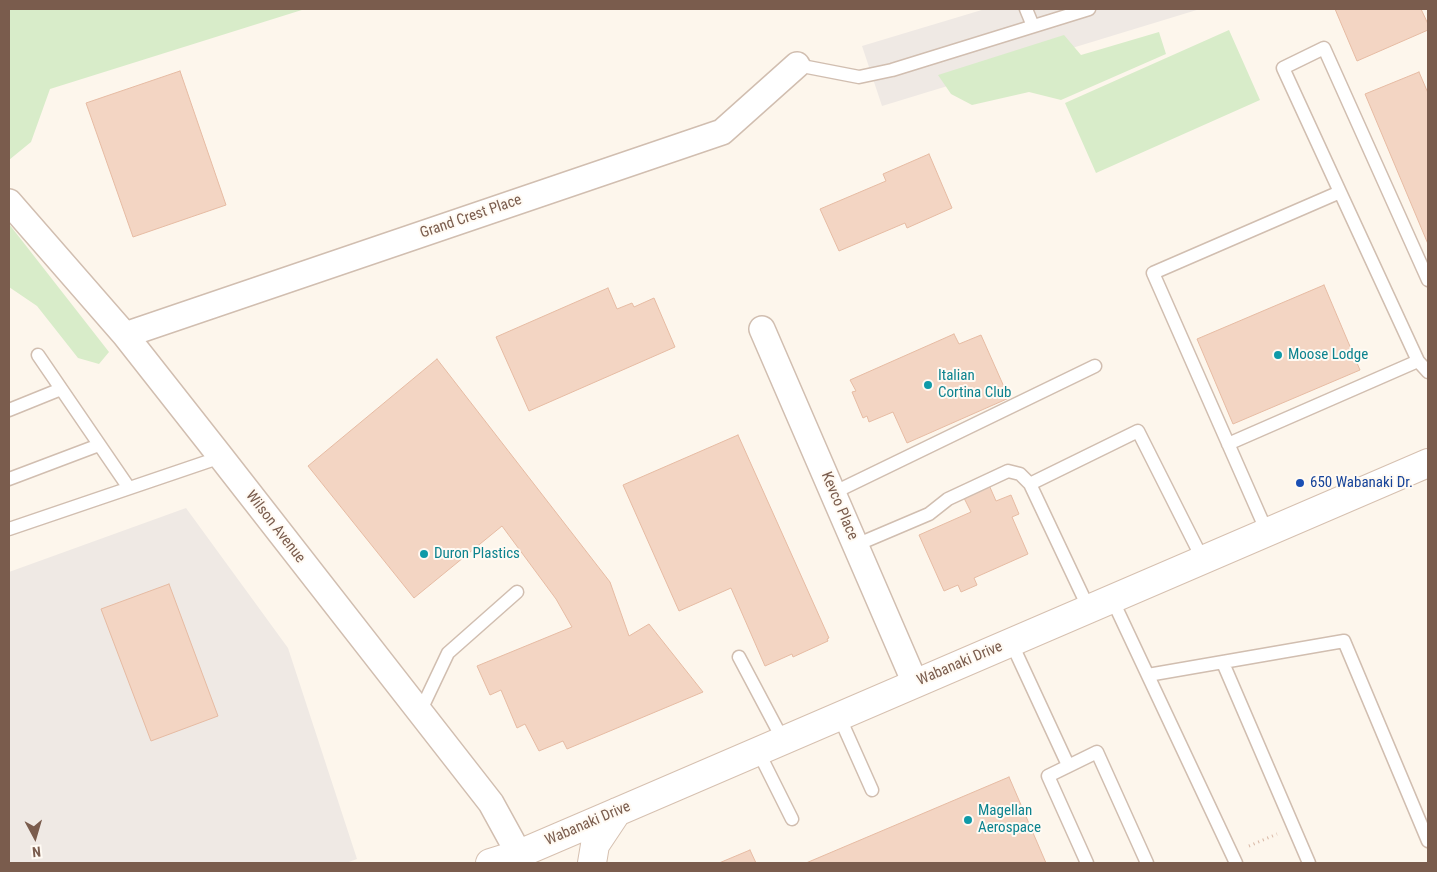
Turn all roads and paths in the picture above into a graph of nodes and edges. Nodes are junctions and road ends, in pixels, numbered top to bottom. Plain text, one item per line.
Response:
1 (1026, 9) edge
2 (1090, 9) edge
3 (1066, 13) edge
4 (1033, 26) junction
5 (797, 65) joint
6 (1340, 192) junction
7 (9, 202) edge
8 (1428, 280) edge
9 (762, 330) dead end
10 (125, 335) junction
11 (38, 355) dead end
12 (1418, 361) junction
13 (1095, 366) dead end
14 (1428, 372) edge
15 (61, 389) junction
16 (9, 410) edge
17 (1228, 444) junction
18 (99, 445) junction
19 (221, 457) junction
20 (1428, 463) edge
21 (9, 479) edge
22 (1030, 484) junction
23 (129, 488) junction
24 (833, 493) junction
25 (9, 529) edge
26 (1267, 532) junction
27 (856, 545) junction
28 (1203, 560) junction
29 (517, 592) dead end
30 (1101, 604) junction
31 (1011, 642) junction
32 (739, 657) dead end
33 (1223, 663) junction
34 (1148, 675) junction
35 (915, 683) junction
36 (420, 712) junction
37 (839, 716) junction
38 (783, 740) junction
39 (758, 751) junction
40 (1068, 765) junction
41 (872, 790) dead end
42 (616, 812) junction
43 (792, 819) dead end
44 (1294, 827) junction
45 (1428, 841) edge
46 (522, 858) edge
47 (1234, 859) edge
48 (490, 863) edge
49 (592, 863) edge
50 (1087, 863) edge
51 (1147, 863) edge
52 (1309, 863) edge

1 - 4 lane
2 - 3 lane
3 - 4 lane
4 - 5 lane
5 - 10 street, Grand Crest Place
6 - 8 lane
6 - 12 lane
6 - 17 lane
7 - 10 street, Wilson Avenue
9 - 24 street, Kevco Place
10 - 19 street, Wilson Avenue
11 - 15 lane
12 - 14 lane
12 - 17 lane
13 - 24 lane
15 - 16 lane
15 - 18 lane
17 - 26 lane
18 - 21 lane
18 - 23 lane
19 - 23 lane
19 - 36 street, Wilson Avenue
20 - 26 street, Wabanaki Drive
22 - 27 lane
22 - 28 lane
22 - 30 lane
23 - 25 lane
24 - 27 street, Kevco Place
26 - 28 street, Wabanaki Drive
27 - 35 street, Kevco Place
28 - 30 street, Wabanaki Drive
29 - 36 lane
30 - 31 street, Wabanaki Drive
30 - 34 lane
31 - 35 street, Wabanaki Drive
31 - 40 lane
32 - 38 lane
33 - 34 lane
33 - 44 lane
33 - 45 lane
34 - 47 lane
35 - 37 street, Wabanaki Drive
36 - 46 street, Wilson Avenue
37 - 38 street, Wabanaki Drive
37 - 41 lane
38 - 39 street, Wabanaki Drive
39 - 42 street, Wabanaki Drive
39 - 43 lane
40 - 50 lane
40 - 51 lane
42 - 46 street, Wabanaki Drive
42 - 49 street
44 - 47 path
44 - 52 lane
46 - 48 street, Wabanaki Drive

